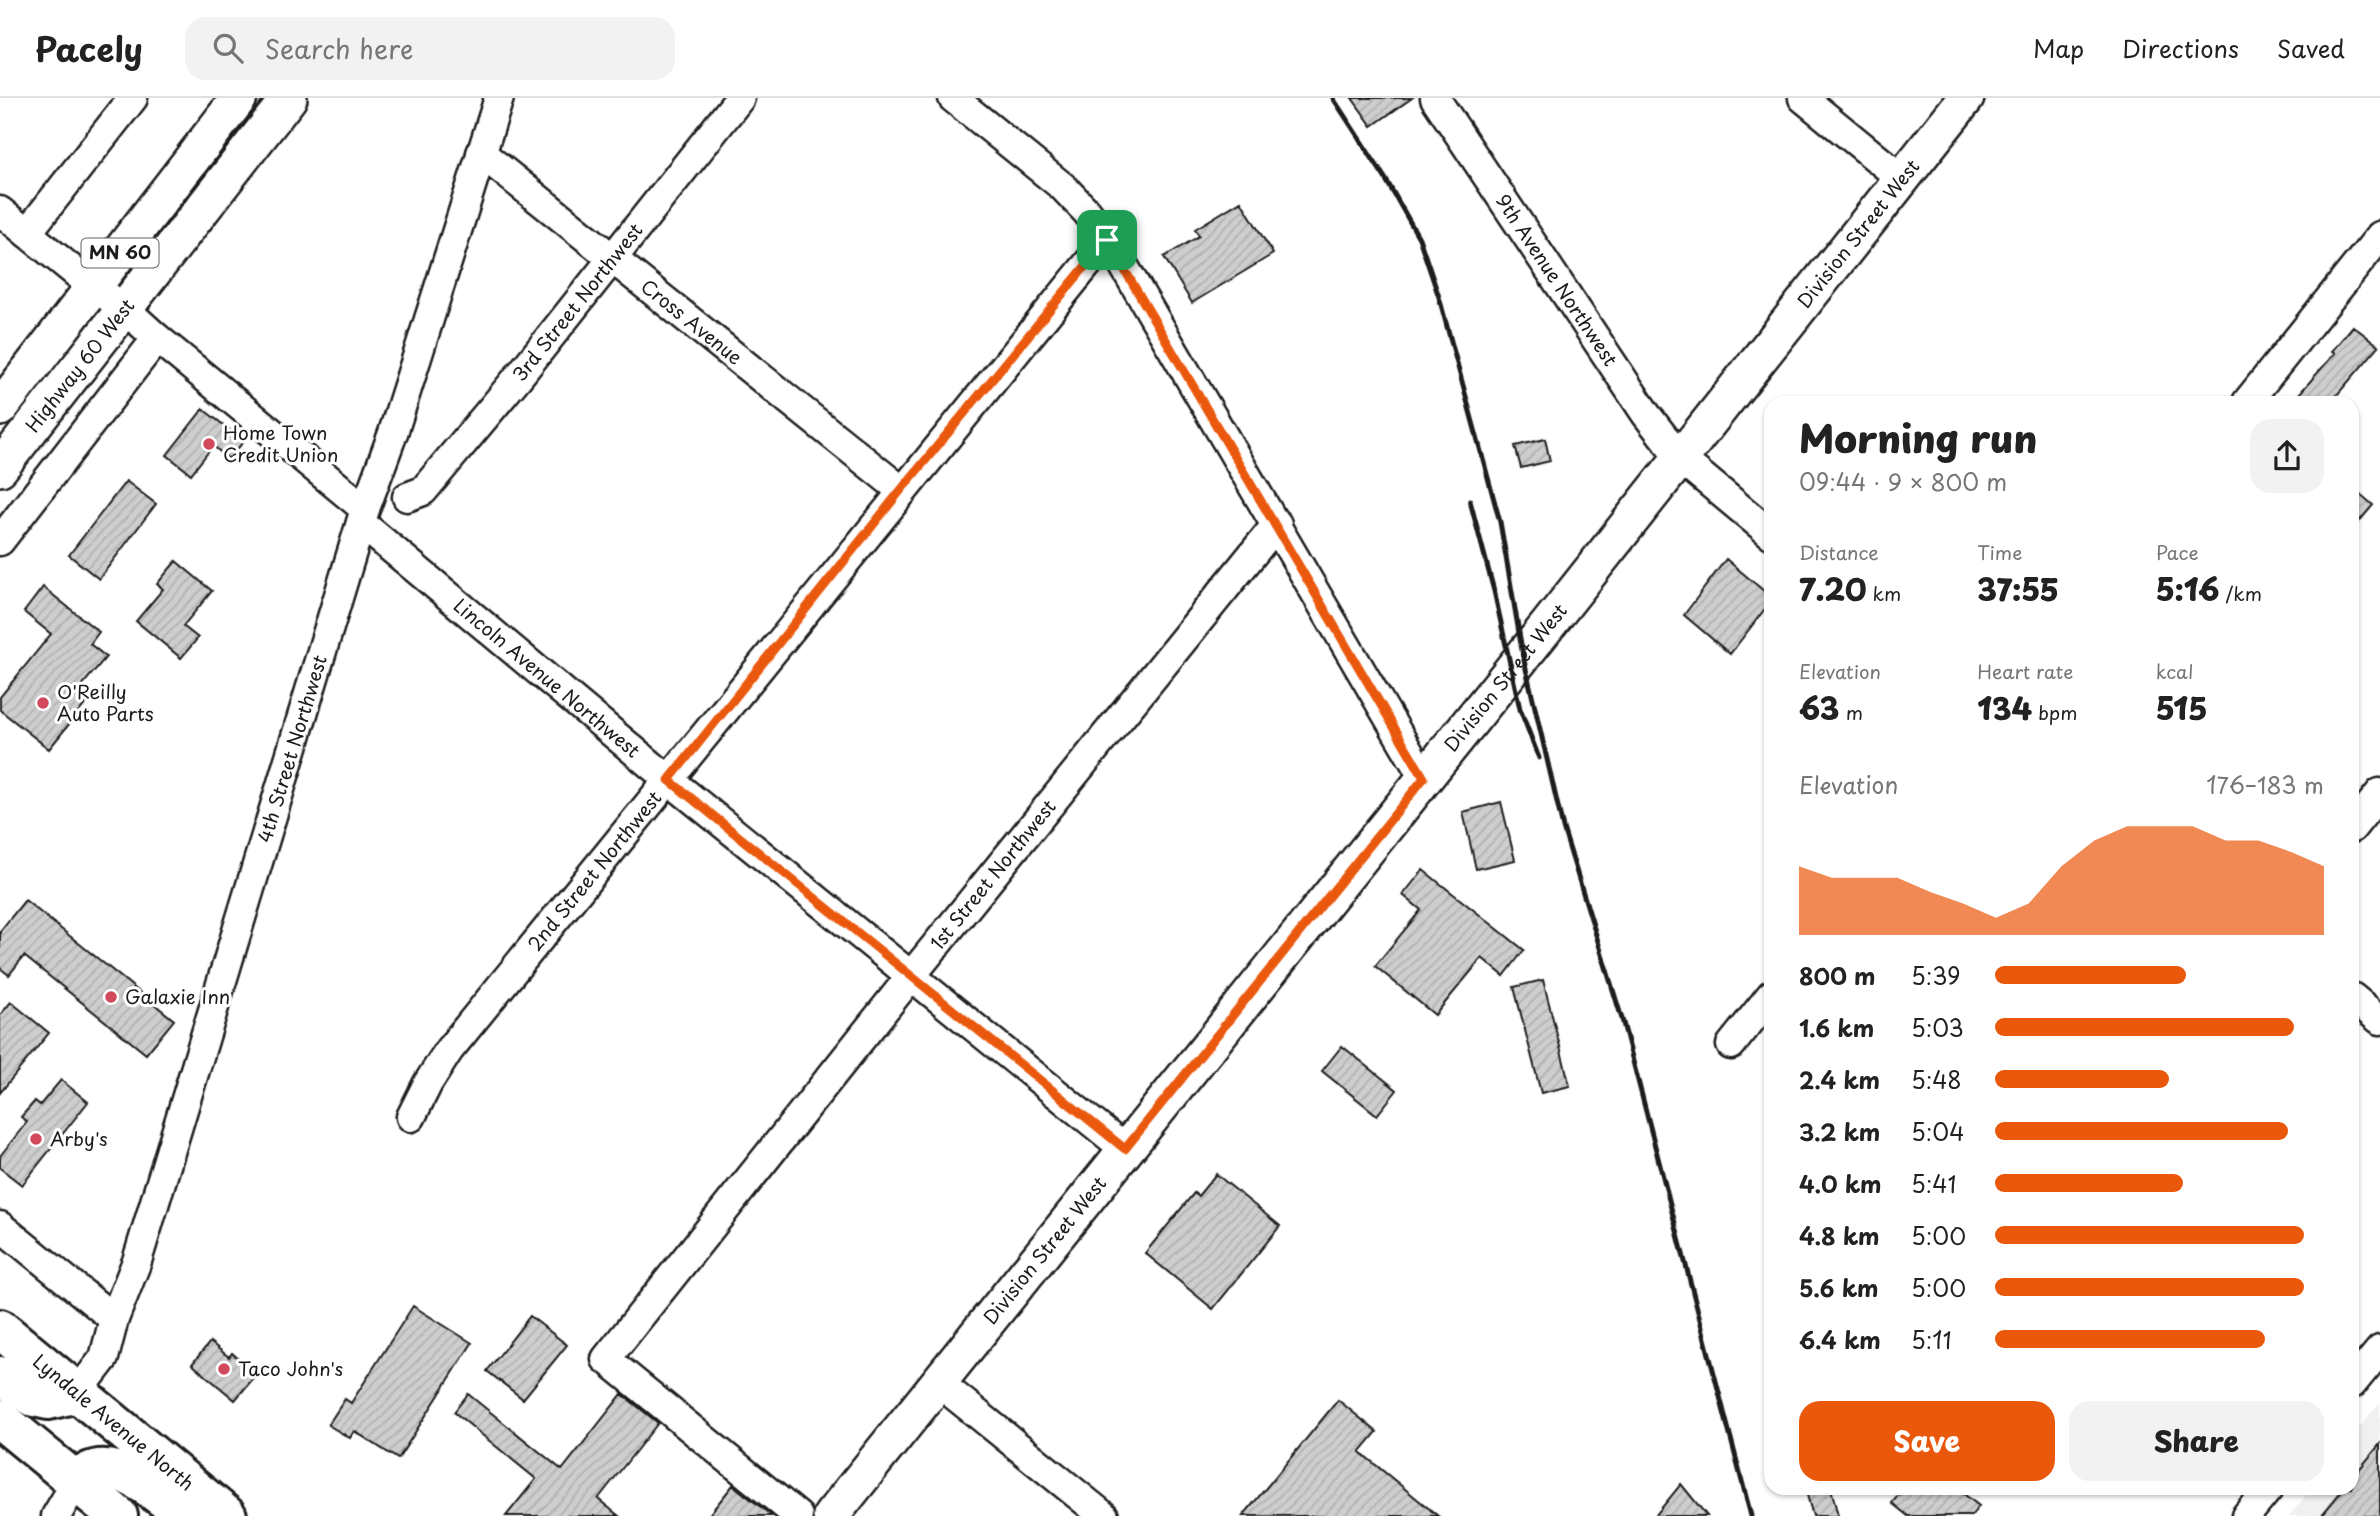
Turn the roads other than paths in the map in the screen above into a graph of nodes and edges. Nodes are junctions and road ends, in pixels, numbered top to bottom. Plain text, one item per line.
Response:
1 (133, 98) edge
2 (239, 98) edge
3 (289, 98) edge
4 (499, 98) edge
5 (740, 98) edge
6 (953, 98) edge
7 (1435, 98) edge
8 (1802, 98) edge
9 (1966, 98) edge
10 (481, 153) junction
11 (1902, 179) junction
12 (0, 211) edge
13 (27, 233) junction
14 (2380, 236) edge
15 (1107, 240) junction
16 (613, 257) junction
17 (94, 287) junction
18 (125, 309) junction
19 (157, 338) junction
20 (2252, 396) edge
21 (0, 408) edge
22 (1681, 459) junction
23 (0, 468) edge
24 (901, 490) junction
25 (407, 496) dead end
26 (363, 516) junction
27 (1277, 524) junction
28 (1764, 528) edge
29 (0, 541) edge
30 (1424, 778) junction
31 (669, 780) junction
32 (2380, 793) edge
33 (2359, 819) edge
34 (911, 976) junction
35 (2359, 1002) edge
36 (1764, 1004) edge
37 (2380, 1020) edge
38 (1731, 1045) dead end
39 (411, 1117) dead end
40 (1125, 1149) junction
41 (0, 1226) edge
42 (114, 1319) junction
43 (0, 1329) edge
44 (2380, 1350) edge
45 (0, 1376) edge
46 (2359, 1376) edge
47 (938, 1382) junction
48 (77, 1393) junction
49 (0, 1419) edge
50 (76, 1482) junction
51 (2263, 1495) edge
52 (56, 1516) edge
53 (118, 1516) edge
54 (186, 1516) edge
55 (227, 1516) edge
56 (798, 1516) edge
57 (831, 1516) edge
58 (1104, 1516) edge
59 (2246, 1516) edge

1 - 13 street
2 - 17 main road, Highway 60 West / MN 60
3 - 18 main road, Highway 60 West / MN 60
4 - 10 street, 4th Street Northwest
5 - 16 street, 3rd Street Northwest
6 - 15 street
7 - 22 street, 9th Avenue Northwest
8 - 11 street
9 - 11 main road, Division Street West
10 - 16 street, Cross Avenue
10 - 26 street, 4th Street Northwest
11 - 22 main road, Division Street West
12 - 13 street, Lincoln Avenue Northwest
13 - 17 street, Lincoln Avenue Northwest
14 - 20 street
15 - 24 street, 2nd Street Northwest
15 - 27 street
16 - 24 street, Cross Avenue
16 - 25 street, 3rd Street Northwest
17 - 18 street, Lincoln Avenue Northwest
17 - 21 main road, Highway 60 West / MN 60
18 - 19 street, Lincoln Avenue Northwest
18 - 23 main road, Highway 60 West / MN 60
19 - 26 street, Lincoln Avenue Northwest
19 - 29 street
22 - 28 street, 9th Avenue Northwest
22 - 30 main road, Division Street West
24 - 31 street, 2nd Street Northwest
26 - 31 street, Lincoln Avenue Northwest
26 - 42 street, 4th Street Northwest
27 - 30 street
27 - 34 street, 1st Street Northwest
30 - 40 main road, Division Street West
31 - 34 street, Lincoln Avenue Northwest
31 - 39 street, 2nd Street Northwest
32 - 33 street
34 - 40 street, Lincoln Avenue Northwest
34 - 56 street, 1st Street Northwest
35 - 37 street
36 - 38 street
40 - 47 main road, Division Street West
41 - 42 street
42 - 48 street, 4th Street Northwest
43 - 48 highway, Lyndale Avenue North
44 - 46 street
45 - 48 highway
47 - 57 main road, Division Street West
47 - 58 street
48 - 55 highway, Lyndale Avenue North
49 - 50 highway
50 - 52 street
50 - 53 highway
50 - 54 highway
51 - 59 street

